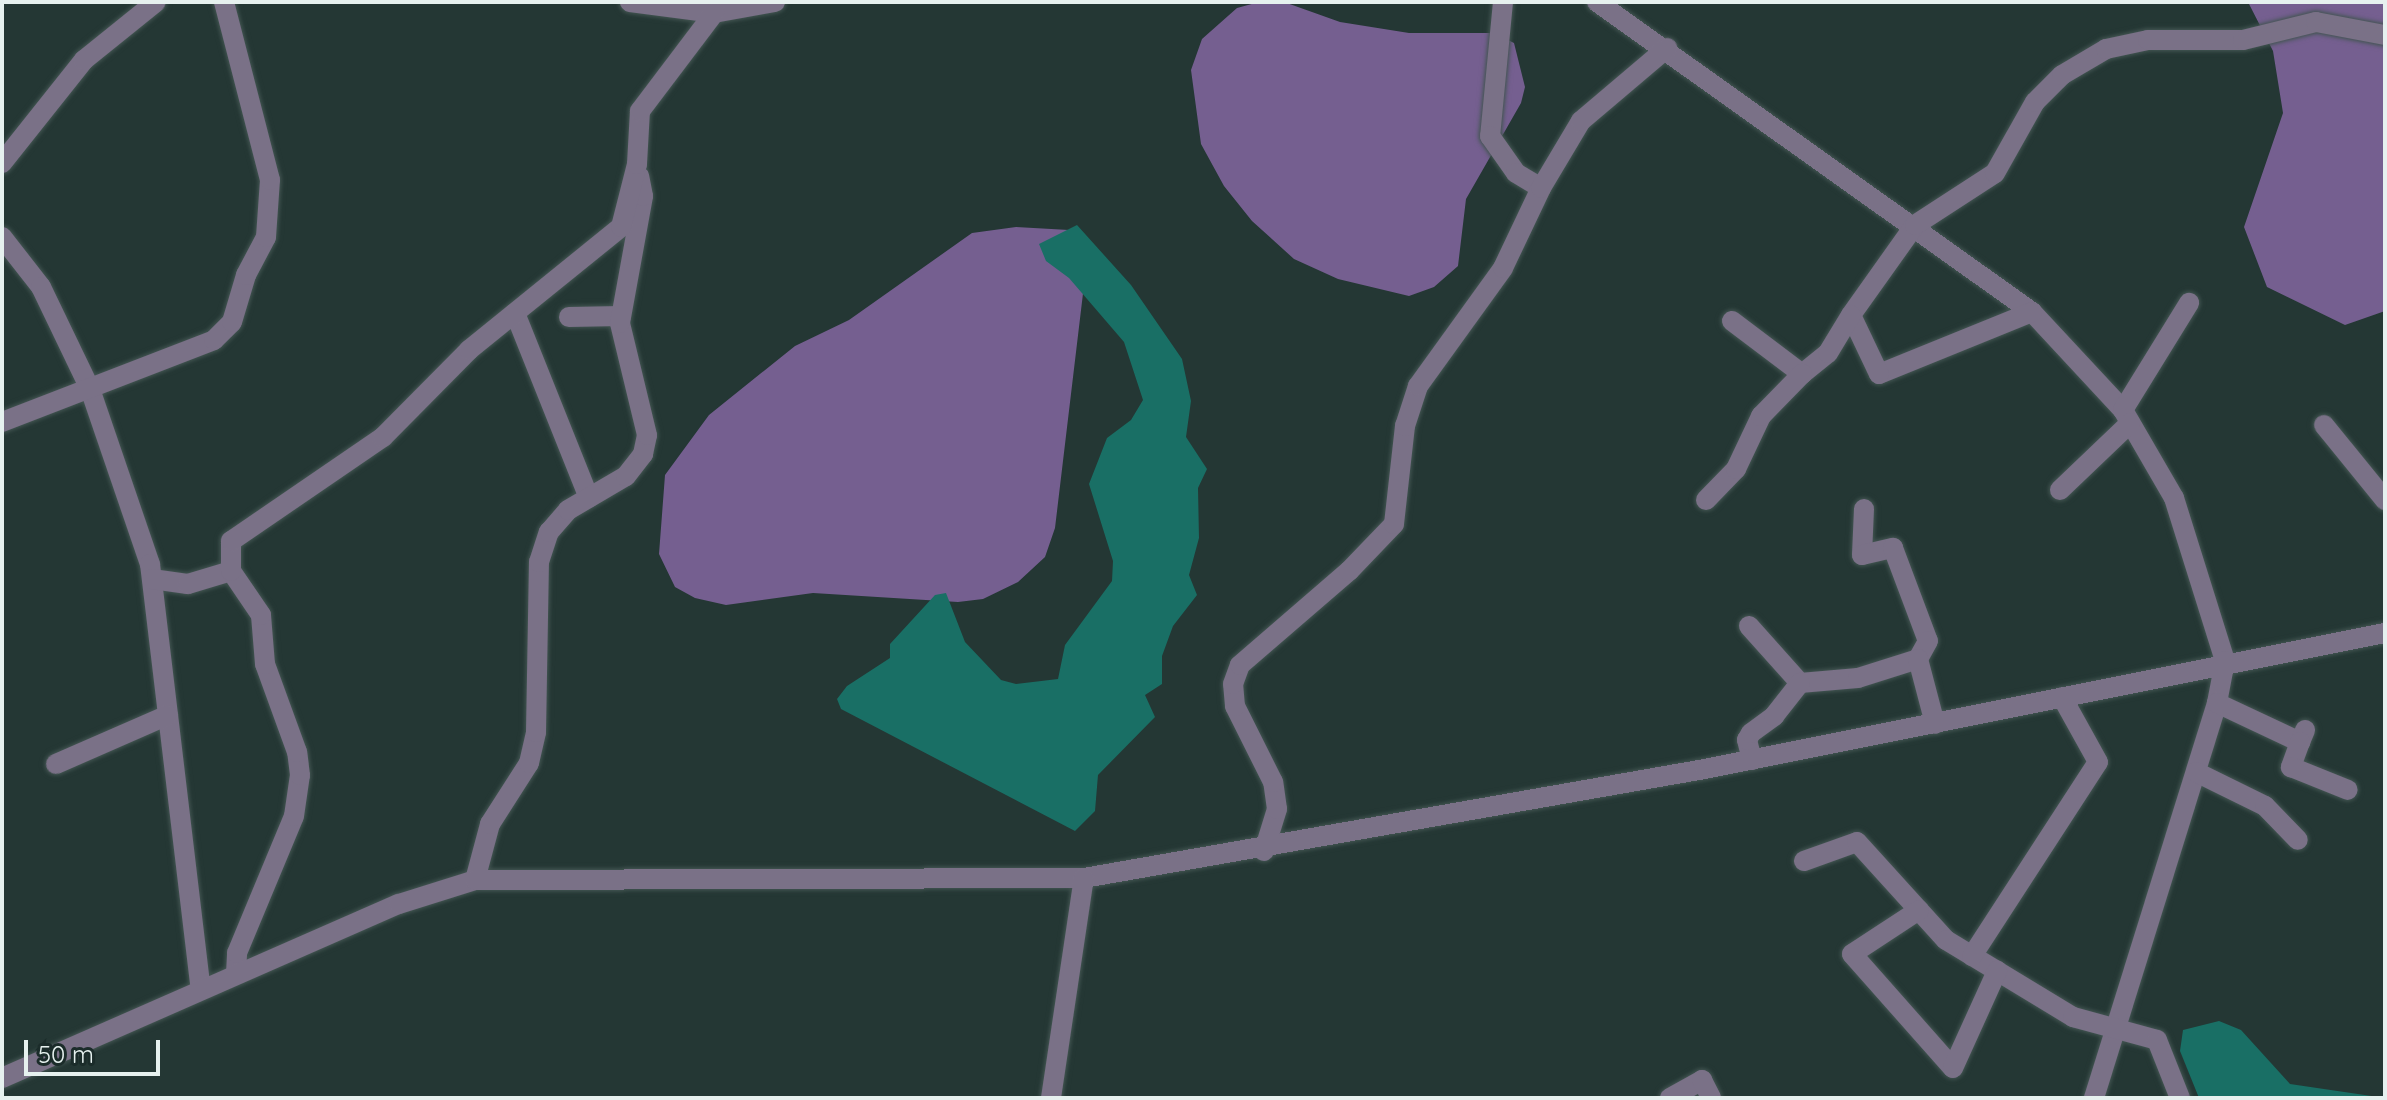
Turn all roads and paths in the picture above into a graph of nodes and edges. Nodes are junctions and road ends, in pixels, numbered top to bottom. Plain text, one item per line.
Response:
1 (156, 2) edge
2 (224, 2) edge
3 (630, 2) edge
4 (775, 2) edge
5 (1503, 2) edge
6 (1597, 2) edge
7 (714, 13) junction
8 (2385, 35) edge
9 (1667, 48) junction
10 (2, 163) edge
11 (637, 164) junction
12 (1541, 188) junction
13 (1915, 225) junction
14 (2, 237) edge
15 (2189, 303) dead end
16 (2032, 312) junction
17 (515, 313) junction
18 (1851, 315) junction
19 (621, 316) junction
20 (569, 317) dead end
21 (1732, 321) dead end
22 (1802, 374) junction
23 (90, 389) junction
24 (2126, 416) junction
25 (2, 422) edge
26 (2324, 425) dead end
27 (2060, 490) dead end
28 (589, 498) junction
29 (1706, 500) dead end
30 (2385, 500) edge
31 (1864, 509) dead end
32 (231, 571) junction
33 (152, 579) junction
34 (1749, 626) dead end
35 (2385, 633) edge
36 (1918, 659) junction
37 (2225, 661) junction
38 (1800, 683) junction
39 (2062, 697) junction
40 (2217, 703) junction
41 (168, 715) junction
42 (1935, 724) junction
43 (1752, 760) junction
44 (56, 764) dead end
45 (2196, 772) junction
46 (2348, 790) dead end
47 (2298, 840) dead end
48 (1264, 851) junction
49 (1804, 861) dead end
50 (1084, 878) junction
51 (475, 880) junction
52 (1919, 910) junction
53 (1972, 956) junction
54 (1997, 971) junction
55 (236, 974) junction
56 (201, 990) junction
57 (2117, 1025) junction
58 (2, 1078) edge
59 (1051, 1098) edge
60 (1670, 1098) edge
61 (1711, 1098) edge
62 (2094, 1098) edge
63 (2180, 1098) edge

1 - 10 street
2 - 23 street
3 - 7 street
4 - 7 street
5 - 12 street
6 - 9 street
7 - 11 street
8 - 13 street
9 - 12 street
9 - 13 street
11 - 17 street
11 - 19 street
12 - 48 street
13 - 16 street
13 - 18 street
14 - 23 street
15 - 24 street
16 - 18 street
16 - 24 street
17 - 28 street
17 - 32 street
18 - 22 street
19 - 20 street
19 - 28 street
21 - 22 street
22 - 29 street
23 - 25 street
23 - 33 street
24 - 27 street
24 - 37 street
26 - 30 street
28 - 51 street
31 - 36 street
32 - 33 street
32 - 55 street
33 - 41 street
34 - 38 street
35 - 37 street
36 - 38 street
36 - 42 street
37 - 39 street
37 - 40 street
38 - 43 street
39 - 42 street
39 - 53 street
40 - 45 street
40 - 46 street
41 - 44 street
41 - 56 street
42 - 43 street
43 - 48 street
45 - 47 street
45 - 57 street
48 - 50 street
49 - 52 street
50 - 51 street
50 - 59 street
51 - 55 street
52 - 53 street
52 - 54 street
53 - 54 street
54 - 57 street
55 - 56 street
56 - 58 street
57 - 62 street
57 - 63 street
60 - 61 street

